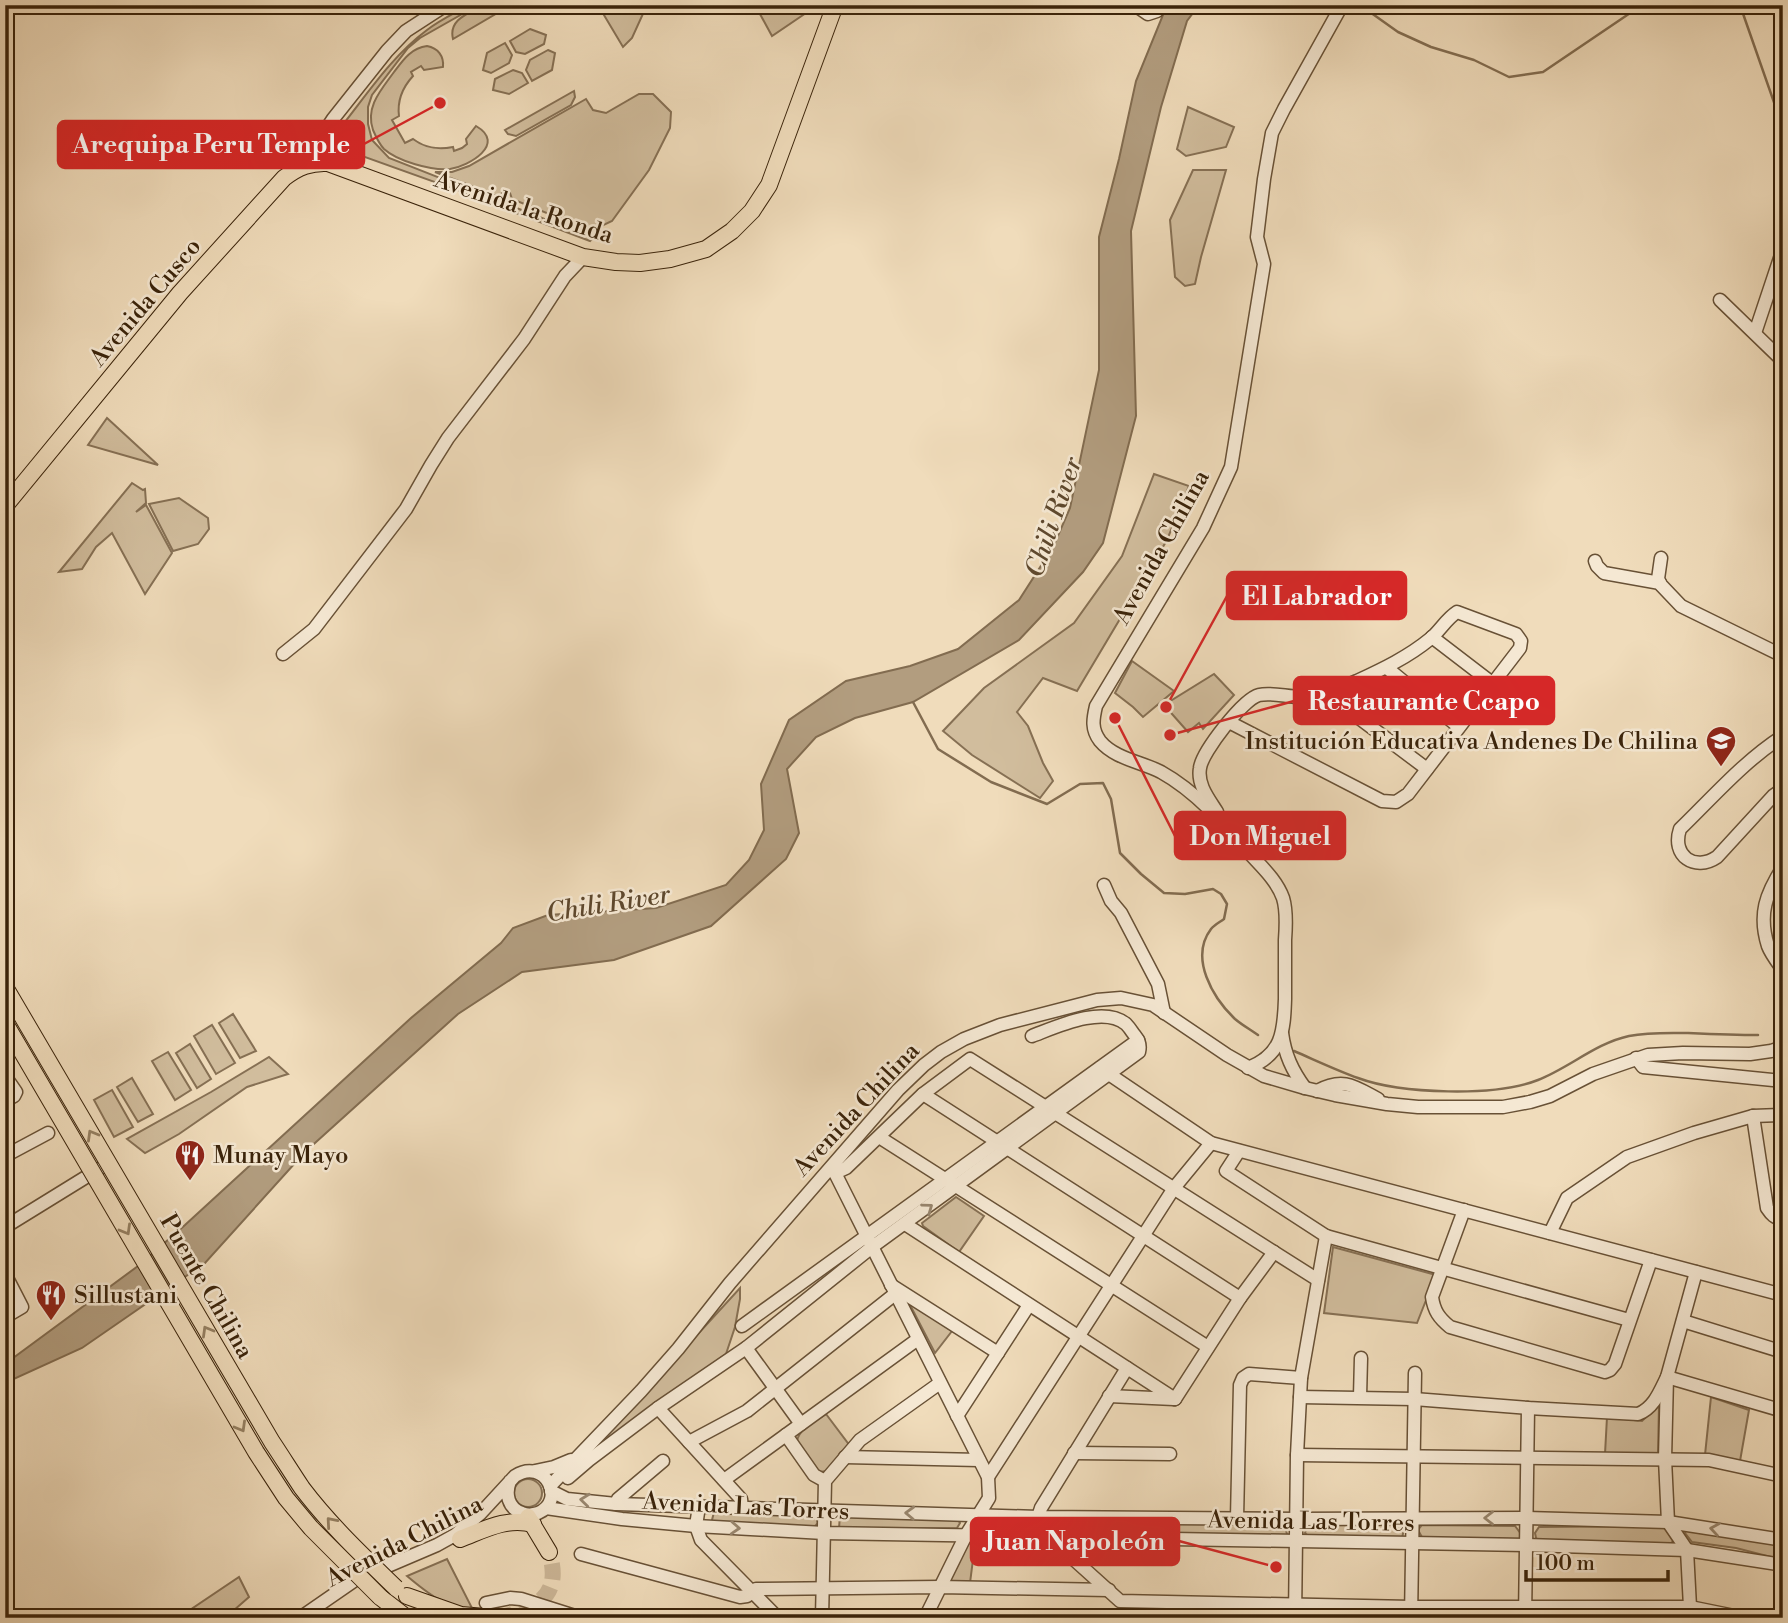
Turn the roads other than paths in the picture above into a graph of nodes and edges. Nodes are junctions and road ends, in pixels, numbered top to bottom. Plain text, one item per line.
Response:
1 (446, 5) edge
2 (835, 5) edge
3 (1135, 5) edge
4 (1161, 5) edge
5 (1342, 5) edge
6 (324, 134) junction
7 (328, 163) junction
8 (302, 166) junction
9 (1783, 249) edge
10 (583, 257) junction
11 (1720, 300) dead end
12 (1755, 333) junction
13 (1783, 361) edge
14 (5, 506) edge
15 (1661, 558) dead end
16 (1595, 561) dead end
17 (1660, 583) junction
18 (1432, 637) junction
19 (283, 654) dead end
20 (1783, 656) edge
21 (1387, 668) junction
22 (1492, 684) junction
23 (1327, 694) junction
24 (1229, 722) junction
25 (1459, 727) junction
26 (1783, 737) edge
27 (1427, 769) junction
28 (1783, 789) edge
29 (1229, 830) junction
30 (1783, 867) edge
31 (1104, 885) dead end
32 (1783, 970) edge
33 (5, 987) edge
34 (1164, 1013) junction
35 (5, 1023) edge
36 (1282, 1033) junction
37 (1032, 1036) dead end
38 (1782, 1048) edge
39 (1636, 1059) junction
40 (1248, 1068) junction
41 (1104, 1071) junction
42 (5, 1076) edge
43 (1783, 1081) edge
44 (1311, 1089) junction
45 (923, 1094) junction
46 (5, 1101) edge
47 (1051, 1110) junction
48 (1783, 1115) edge
49 (1753, 1116) junction
50 (48, 1133) dead end
51 (879, 1137) junction
52 (1211, 1143) junction
53 (1003, 1145) junction
54 (1240, 1150) junction
55 (5, 1156) edge
56 (99, 1169) dead end
57 (833, 1170) junction
58 (951, 1183) junction
59 (1174, 1188) junction
60 (1464, 1210) junction
61 (1783, 1219) edge
62 (905, 1224) junction
63 (5, 1227) edge
64 (1550, 1233) junction
65 (1143, 1235) junction
66 (1326, 1236) junction
67 (869, 1242) junction
68 (1274, 1252) junction
69 (1651, 1260) junction
70 (1442, 1268) junction
71 (1696, 1272) junction
72 (5, 1274) edge
73 (1318, 1280) junction
74 (1111, 1285) junction
75 (893, 1289) junction
76 (1783, 1295) edge
77 (1240, 1298) junction
78 (1029, 1305) junction
79 (5, 1317) edge
80 (1629, 1320) junction
81 (1683, 1321) junction
82 (742, 1326) dead end
83 (1078, 1336) junction
84 (918, 1339) junction
85 (1208, 1347) junction
86 (746, 1348) junction
87 (1783, 1352) edge
88 (998, 1353) junction
89 (1361, 1357) dead end
90 (1126, 1367) junction
91 (1415, 1374) dead end
92 (1301, 1377) junction
93 (1667, 1377) junction
94 (940, 1383) junction
95 (775, 1389) junction
96 (1109, 1396) junction
97 (1300, 1397) junction
98 (1360, 1397) junction
99 (1175, 1399) junction
100 (1414, 1399) junction
101 (658, 1408) junction
102 (1528, 1408) junction
103 (1783, 1411) edge
104 (957, 1416) junction
105 (801, 1424) junction
106 (786, 1435) junction
107 (689, 1442) junction
108 (1074, 1452) junction
109 (1170, 1454) dead end
110 (1297, 1455) junction
111 (1414, 1456) junction
112 (578, 1457) junction
113 (845, 1457) junction
114 (1528, 1457) junction
115 (1665, 1459) junction
116 (979, 1460) junction
117 (663, 1461) dead end
118 (535, 1471) junction
119 (1783, 1476) edge
120 (988, 1477) junction
121 (724, 1480) junction
122 (510, 1481) junction
123 (825, 1481) junction
124 (551, 1489) junction
125 (989, 1498) junction
126 (616, 1504) junction
127 (699, 1506) junction
128 (546, 1508) junction
129 (742, 1508) junction
130 (825, 1510) junction
131 (978, 1516) junction
132 (1010, 1516) junction
133 (527, 1517) junction
134 (1038, 1517) junction
135 (1237, 1518) junction
136 (1413, 1518) junction
137 (1527, 1518) junction
138 (1297, 1519) junction
139 (1668, 1521) junction
140 (696, 1526) junction
141 (824, 1533) junction
142 (966, 1535) junction
143 (1055, 1538) junction
144 (460, 1539) joint
145 (1783, 1540) edge
146 (1296, 1542) junction
147 (1413, 1544) junction
148 (1527, 1545) junction
149 (1687, 1550) junction
150 (549, 1552) tunnel mouth
151 (581, 1554) dead end
152 (1783, 1565) edge
153 (940, 1587) junction
154 (823, 1588) junction
155 (1109, 1590) junction
156 (402, 1591) junction
157 (752, 1591) junction
158 (383, 1600) junction
159 (486, 1603) dead end
160 (1295, 1611) edge
161 (1355, 1612) edge
162 (1411, 1612) edge
163 (1470, 1612) edge
164 (1525, 1612) edge
165 (1581, 1612) edge
166 (1692, 1612) edge
167 (300, 1618) edge
168 (314, 1618) edge
169 (398, 1618) edge
170 (407, 1618) edge
171 (439, 1618) edge
172 (497, 1618) edge
173 (581, 1618) edge
174 (778, 1618) edge
175 (822, 1618) edge
176 (925, 1618) edge
177 (1744, 1618) edge

1 - 6 street, Avenida Cusco
2 - 10 main road, Avenida la Ronda
3 - 4 street
5 - 29 street, Avenida Chilina
6 - 7 street
6 - 8 street, Avenida Cusco
7 - 8 main road, Avenida la Ronda
7 - 10 main road, Avenida la Ronda
8 - 14 main road, Avenida Cusco
9 - 12 street
10 - 19 street
11 - 12 street
12 - 13 street
15 - 17 street
16 - 17 street
17 - 20 street
18 - 21 street
18 - 22 street
18 - 22 street
21 - 23 street
21 - 25 street
22 - 25 street
23 - 24 street
23 - 27 street
24 - 27 street
24 - 29 street
25 - 27 street
26 - 28 street
29 - 36 street, Avenida Chilina
30 - 32 street
31 - 34 street
156 -> 33 main road, Puente Chilina, bridge
34 - 40 street, Avenida Chilina
34 - 57 street, Avenida Chilina
35 -> 158 main road, Puente Chilina, bridge
36 - 40 street
36 - 44 street, Avenida Chilina
37 - 41 street
38 - 39 street, Avenida Chilina
39 - 43 street
39 - 44 street, Avenida Chilina
40 - 44 street, Avenida Chilina
41 - 47 street
41 - 52 street
42 - 46 street
45 - 47 street
45 - 51 street
45 - 53 street
47 - 53 street
47 - 59 street
48 - 49 street
49 - 61 street
49 - 64 street
50 - 55 street
51 - 57 street
51 - 58 street
52 - 54 street
52 - 59 street
53 - 58 street
53 - 65 street
54 - 60 street
54 - 66 street
56 - 63 street
57 - 67 street
57 - 112 street, Avenida Chilina
62 -> 58 street
58 - 67 street
58 - 74 street
59 - 65 street
59 - 68 street
60 - 64 street
60 - 70 street
62 - 67 street
62 - 78 street
64 - 69 street
65 - 74 street
65 - 77 street
66 - 70 street
66 - 73 street
67 - 75 street
67 - 82 street
67 - 86 street
68 - 73 street
68 - 77 street
69 - 71 street
69 - 80 street
70 - 80 street
70 - 80 street
71 - 76 street
71 - 81 street
72 - 79 street
73 - 92 street
74 - 83 street
74 - 85 street
75 - 84 street
75 - 88 street
75 - 95 street
77 - 85 street
78 - 83 street
78 - 88 street
81 - 87 street
81 - 93 street
83 - 90 street
83 - 120 street
84 - 94 street
84 - 105 street
85 - 99 street
86 - 95 street
86 - 101 street
88 - 104 street
89 - 98 street
90 - 96 street
90 - 99 street
91 - 100 street
92 - 97 street
92 - 135 street
93 - 102 street
93 - 103 street
93 - 115 street
94 - 104 street
94 - 113 street
95 - 105 street
95 - 107 street
96 - 99 street
96 - 108 street
97 - 98 street
97 - 110 street
98 - 100 street
100 - 102 street
100 - 111 street
101 - 107 street
101 - 124 street
102 - 114 street
104 - 116 street
105 - 106 street
106 - 121 street
106 - 123 street
107 - 121 street
108 - 109 street
108 - 134 street
110 - 111 street
110 - 138 street
111 - 114 street
111 - 136 street
112 - 118 street, Avenida Chilina
112 - 124 street, Avenida Chilina
113 - 116 street
113 - 123 street
114 - 115 street
114 - 137 street
115 - 119 street
115 - 139 street
116 - 120 street
117 - 126 street
118 - 122 street
118 - 124 street
120 - 125 street
121 - 129 street
122 - 133 street
122 - 167 street, Avenida Chilina
123 - 130 street
126 -> 124 street, Avenida Las Torres
124 - 128 street
125 - 131 street
125 - 132 street
126 - 127 street, Avenida Las Torres
127 - 129 street, Avenida Las Torres
127 - 140 street
128 - 133 street
128 - 140 street, Avenida Las Torres
129 - 130 street, Avenida Las Torres
131 -> 130 street, Avenida Las Torres
130 - 141 street
131 - 132 street, Avenida Las Torres
131 - 142 street
132 - 134 street, Avenida Las Torres
133 - 144 main road
133 - 150 main road
134 - 135 street, Avenida Las Torres
135 - 138 street, Avenida Las Torres
137 -> 136 street, Avenida Las Torres
136 - 138 street, Avenida Las Torres
136 - 147 street
137 - 139 street, Avenida Las Torres
137 - 148 street
138 - 146 street
145 -> 139 street, Avenida Las Torres
139 - 149 street
140 -> 141 street, Avenida Las Torres
140 - 157 street
141 - 142 street, Avenida Las Torres
141 - 154 street
142 - 143 street, Avenida Las Torres
142 - 153 street
143 - 146 street, Avenida Las Torres
143 - 155 street
144 - 168 street, Avenida Chilina
146 - 147 street, Avenida Las Torres
146 - 160 street
147 - 148 street, Avenida Las Torres
147 - 162 street
148 - 149 street, Avenida Las Torres
148 - 164 street
149 - 152 street, Avenida Las Torres
149 - 166 street
151 - 157 street
153 - 154 street
153 - 155 street
153 - 176 street
154 - 157 street
154 - 175 street
155 - 160 street
156 - 171 main road, Avenida Chilina
156 - 172 main road
157 - 174 street
158 - 169 main road
158 - 170 main road, Avenida Chilina
159 - 173 street
160 - 161 street
161 - 162 street
162 - 163 street
163 - 164 street
164 - 165 street
165 - 166 street
166 - 177 street

